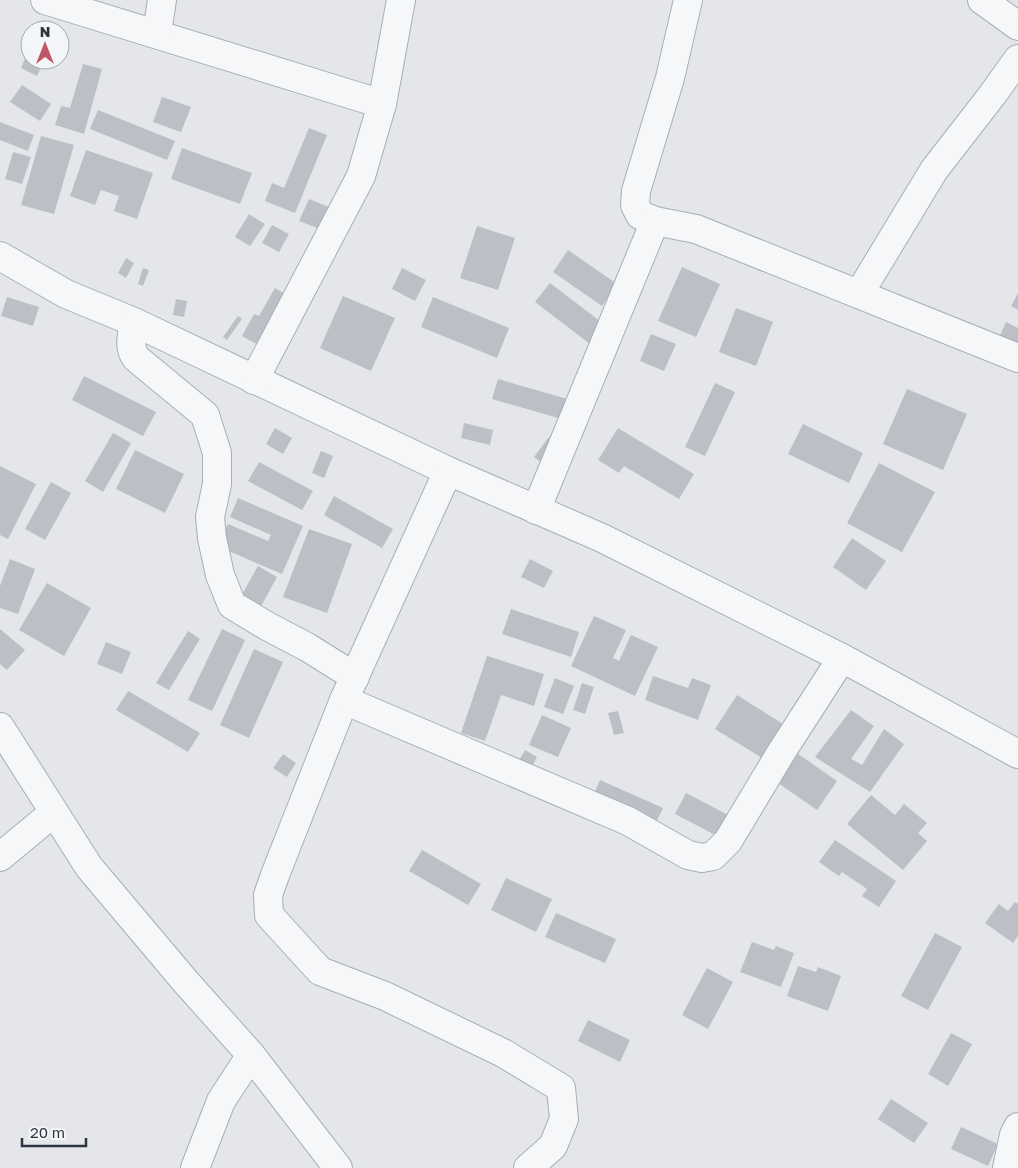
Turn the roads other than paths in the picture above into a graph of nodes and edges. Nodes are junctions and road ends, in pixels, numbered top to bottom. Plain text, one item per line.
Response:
1 (45, 0) edge
2 (162, 0) edge
3 (401, 0) edge
4 (688, 0) edge
5 (982, 0) edge
6 (1018, 26) edge
7 (157, 34) junction
8 (1018, 59) edge
9 (382, 104) junction
10 (655, 221) junction
11 (0, 256) edge
12 (859, 294) junction
13 (134, 322) junction
14 (1018, 358) edge
15 (254, 380) junction
16 (448, 471) junction
17 (536, 510) junction
18 (842, 658) junction
19 (350, 689) junction
20 (0, 727) edge
21 (1018, 754) edge
22 (54, 813) junction
23 (0, 857) edge
24 (251, 1055) junction
25 (1018, 1127) edge
26 (195, 1168) edge
27 (338, 1168) edge
28 (528, 1168) edge
29 (1007, 1168) edge

1 - 7 street
2 - 7 street
3 - 9 street
4 - 10 street
5 - 6 street
7 - 9 street
8 - 12 street
9 - 15 street
10 - 12 street
10 - 17 street
11 - 13 street
12 - 14 street
13 - 15 street
13 - 19 street
15 - 16 street
16 - 17 street
16 - 19 street
17 - 18 street
18 - 19 street
18 - 21 street
19 - 28 street
20 - 22 street
22 - 23 street
22 - 24 street
24 - 26 street
24 - 27 street
25 - 29 street

